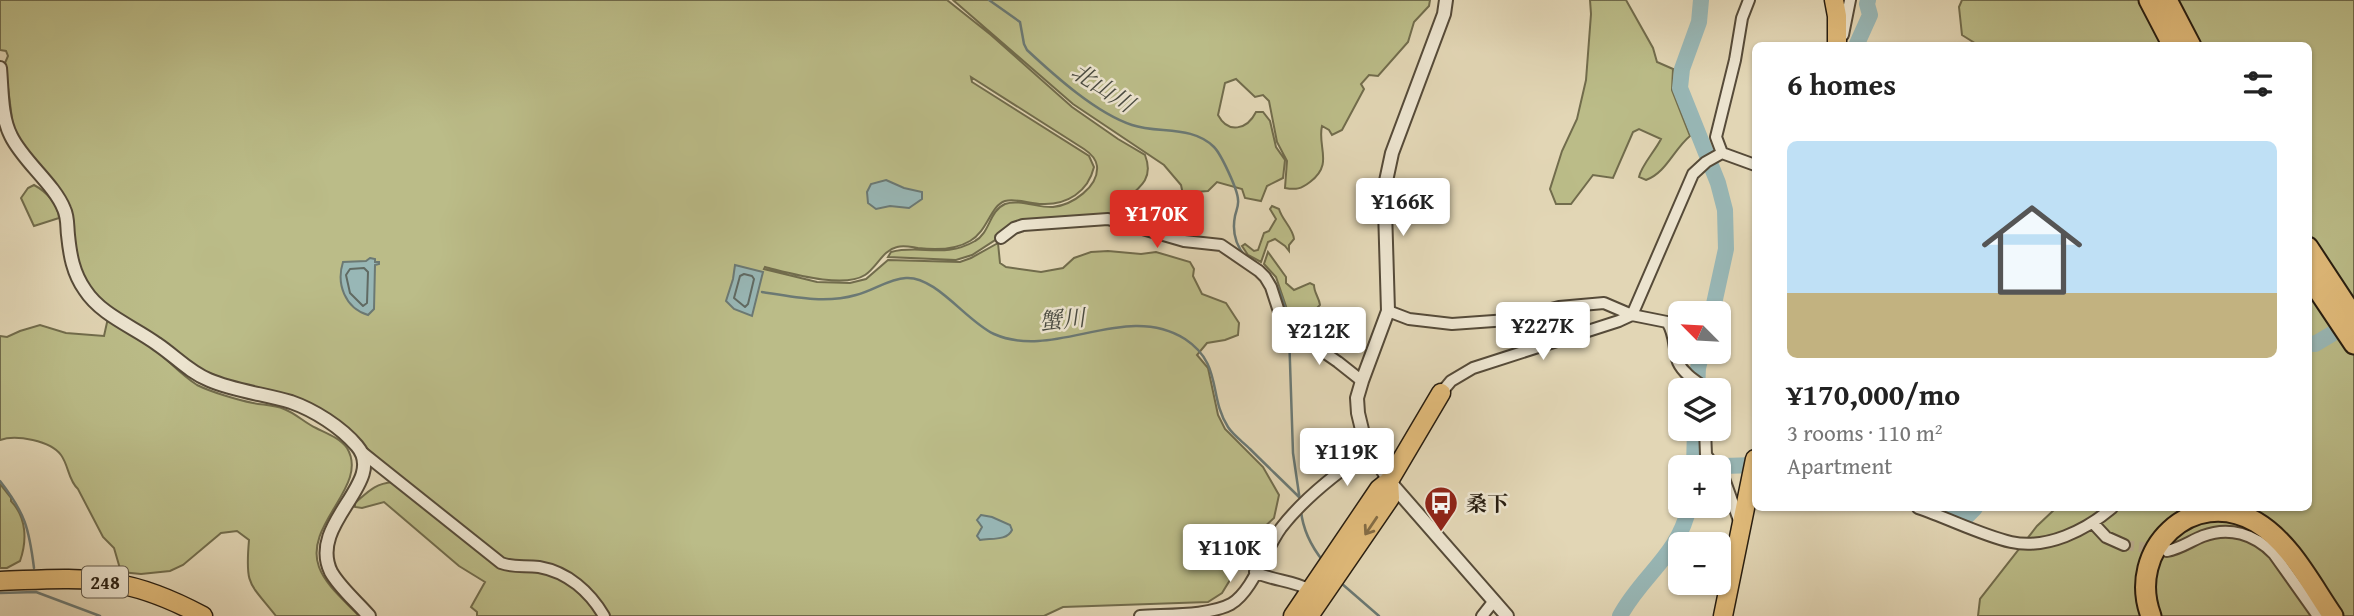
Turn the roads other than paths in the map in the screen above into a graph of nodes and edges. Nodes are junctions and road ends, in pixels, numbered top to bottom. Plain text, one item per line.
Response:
1 (1446, 0) edge
2 (1749, 0) edge
3 (1834, 0) edge
4 (1850, 0) edge
5 (2149, 0) edge
6 (2168, 0) edge
7 (1837, 42) edge
8 (1839, 42) edge
9 (2171, 42) edge
10 (2189, 42) edge
11 (0, 68) edge
12 (1721, 154) junction
13 (1752, 164) edge
14 (1001, 238) dead end
15 (2312, 253) edge
16 (2312, 281) edge
17 (1388, 311) junction
18 (1632, 315) junction
19 (2354, 317) edge
20 (2354, 344) edge
21 (1691, 378) edge
22 (1362, 381) junction
23 (1441, 393) joint
24 (1370, 450) junction
25 (363, 453) junction
26 (1752, 477) edge
27 (1389, 481) junction
28 (1731, 503) edge
29 (1926, 511) edge
30 (2108, 511) edge
31 (2180, 511) edge
32 (2258, 511) edge
33 (2093, 523) junction
34 (1741, 528) junction
35 (2124, 545) tunnel mouth
36 (2168, 551) tunnel mouth
37 (1255, 572) junction
38 (0, 581) edge
39 (1319, 584) junction
40 (1493, 601) junction
41 (1200, 614) edge
42 (1314, 614) edge
43 (203, 616) edge
44 (369, 616) edge
45 (604, 616) edge
46 (1140, 616) edge
47 (1293, 616) edge
48 (1482, 616) edge
49 (1507, 616) edge
50 (1723, 616) edge
51 (2139, 616) edge
52 (2151, 616) edge
53 (2318, 616) edge
54 (2333, 616) edge
55 (2345, 616) edge

1 - 17 street
2 - 12 street
3 - 7 highway
4 - 8 street
5 - 9 highway
6 - 10 highway
11 - 25 street
12 - 13 street
12 - 18 street
14 - 22 street
15 - 19 highway
16 - 20 highway
17 - 18 street
17 - 22 street
18 - 21 street
18 - 23 street
22 - 24 street
23 - 27 highway
24 - 27 street
24 - 37 street
25 - 44 street
25 - 45 street
26 - 34 highway
27 - 39 highway
27 - 40 street
28 - 34 street
29 - 33 street
30 - 33 street
31 - 51 highway
32 - 55 highway
33 - 35 street
34 - 50 highway
36 - 53 street
37 - 39 street
37 - 41 street
38 - 43 highway, 248
39 - 42 highway
39 - 47 highway
40 - 48 street
40 - 49 street
41 - 46 street
52 - 54 highway

